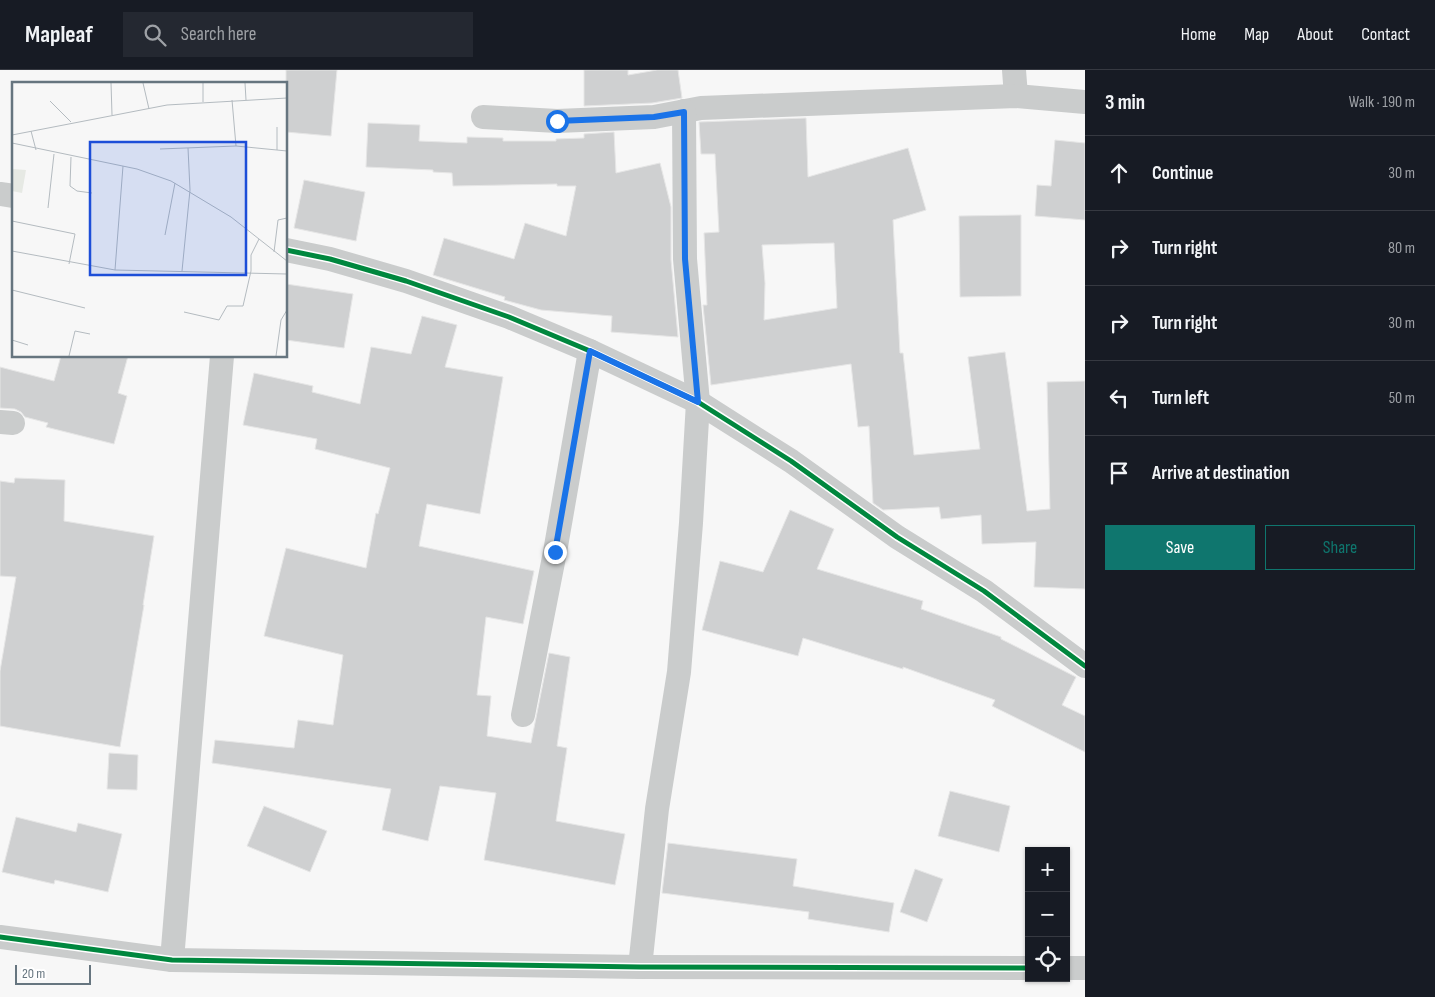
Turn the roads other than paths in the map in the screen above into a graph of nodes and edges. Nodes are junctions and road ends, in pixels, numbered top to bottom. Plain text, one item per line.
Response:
1 (1014, 70) edge
2 (1016, 96) junction
3 (1085, 102) edge
4 (684, 112) junction
5 (483, 117) dead end
6 (288, 250) edge
7 (590, 351) junction
8 (222, 358) edge
9 (698, 402) junction
10 (1085, 666) edge
11 (523, 716) dead end
12 (0, 937) edge
13 (172, 960) junction
14 (640, 967) junction
15 (1025, 968) edge
16 (1070, 968) edge
17 (1085, 968) edge

1 - 2 street
2 - 3 street
2 - 4 street
4 - 5 street
4 - 9 street
6 - 7 street
7 - 9 street
7 - 11 street
8 - 13 street
9 - 10 street
9 - 14 street
12 - 13 street
13 - 14 street
14 - 15 street
16 - 17 street

